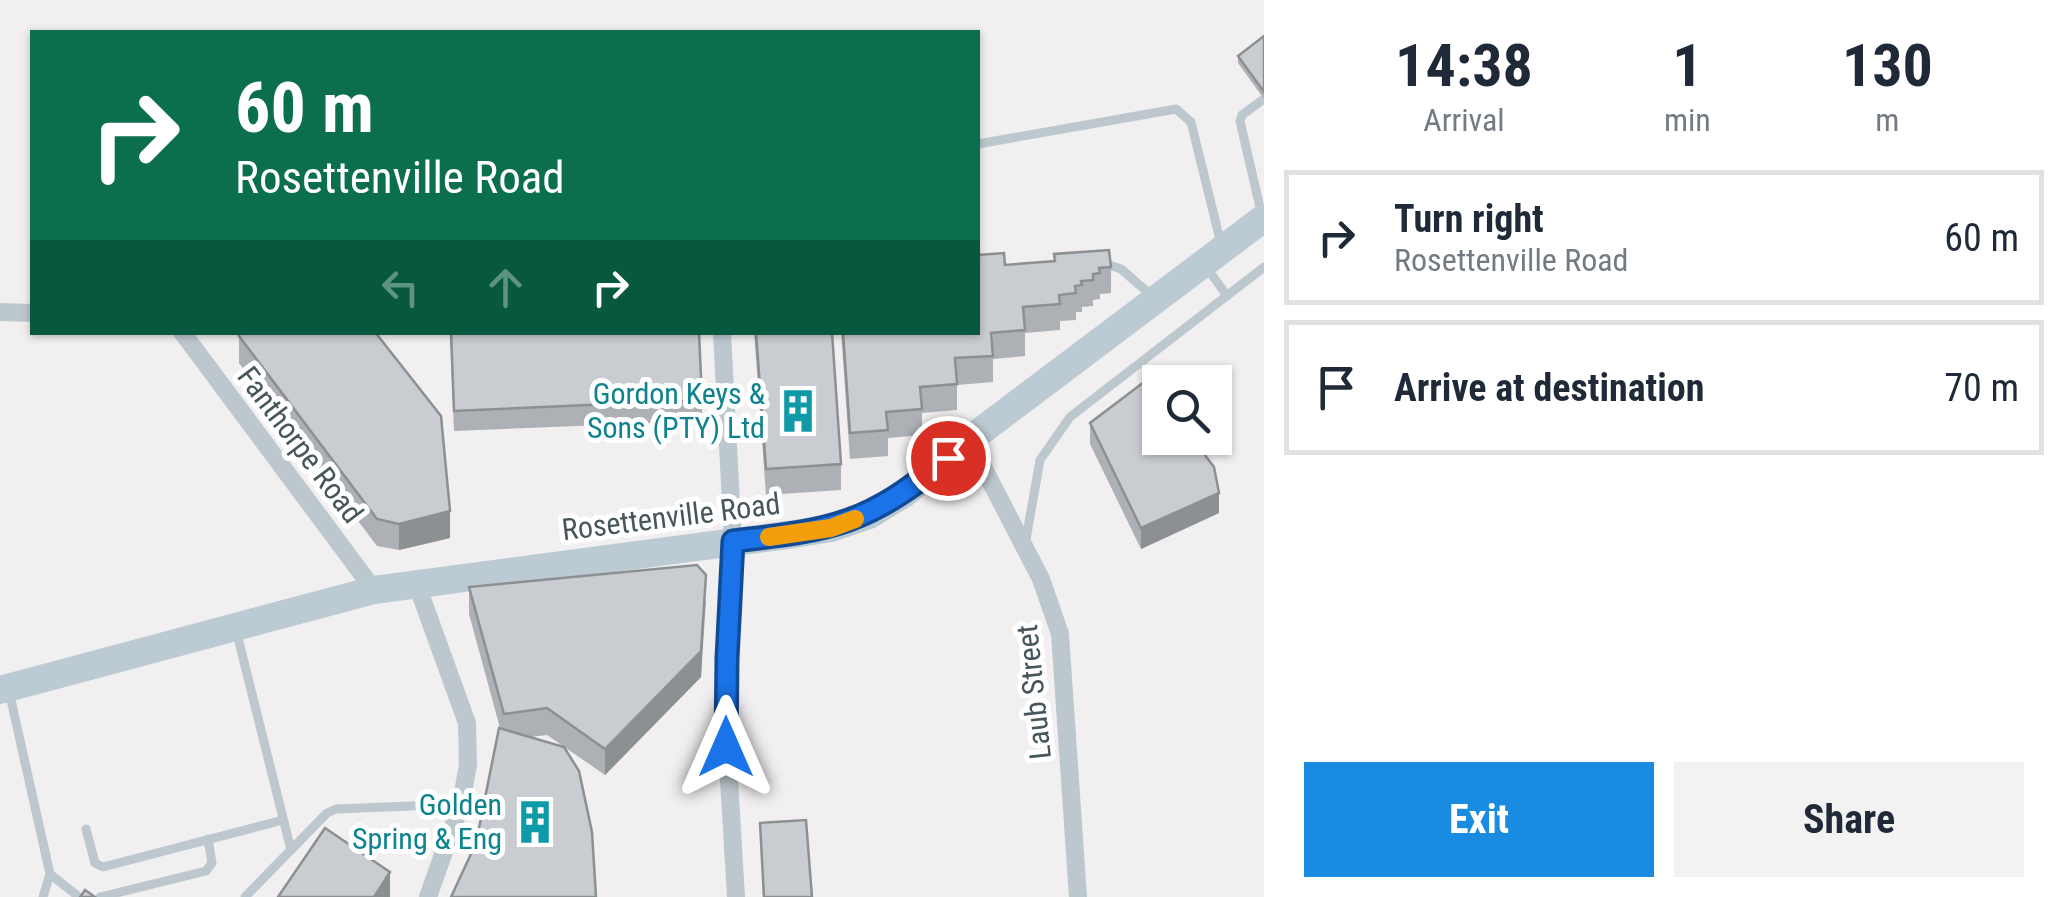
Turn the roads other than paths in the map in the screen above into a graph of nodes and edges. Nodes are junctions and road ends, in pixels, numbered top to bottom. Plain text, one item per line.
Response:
1 (1264, 99) edge
2 (980, 144) edge
3 (1263, 219) edge
4 (1213, 257) junction
5 (1087, 264) edge
6 (1264, 267) edge
7 (1227, 296) junction
8 (1157, 300) junction
9 (0, 312) edge
10 (30, 313) edge
11 (184, 335) edge
12 (722, 335) edge
13 (969, 440) junction
14 (733, 541) junction
15 (1025, 548) junction
16 (416, 582) junction
17 (374, 590) junction
18 (235, 627) junction
19 (4, 689) edge
20 (461, 804) junction
21 (283, 820) junction
22 (86, 829) dead end
23 (208, 840) junction
24 (291, 850) junction
25 (50, 874) junction
26 (43, 897) edge
27 (80, 897) edge
28 (100, 897) edge
29 (245, 897) edge
30 (428, 897) edge
31 (736, 897) edge
32 (1078, 897) edge

1 - 3 lane
2 - 4 lane
3 - 4 main road, Rosettenville Road
4 - 7 lane
4 - 8 main road, Rosettenville Road
5 - 8 lane
6 - 7 lane
7 - 15 lane
8 - 13 main road, Rosettenville Road
9 - 10 street
11 - 17 street, Fanthorpe Road
12 - 14 street
13 - 14 main road, Rosettenville Road
13 - 15 street, Laub Street
14 - 16 main road, Rosettenville Road
14 - 31 street
15 - 32 street, Laub Street
16 - 17 main road, Rosettenville Road
16 - 20 street
17 - 18 main road, Rosettenville Road
18 - 19 main road, Rosettenville Road
18 - 21 lane
19 - 25 lane
20 - 24 lane
20 - 30 street
21 - 23 lane
21 - 24 lane
22 - 23 lane
23 - 28 lane
24 - 29 lane
25 - 26 lane
25 - 27 lane

